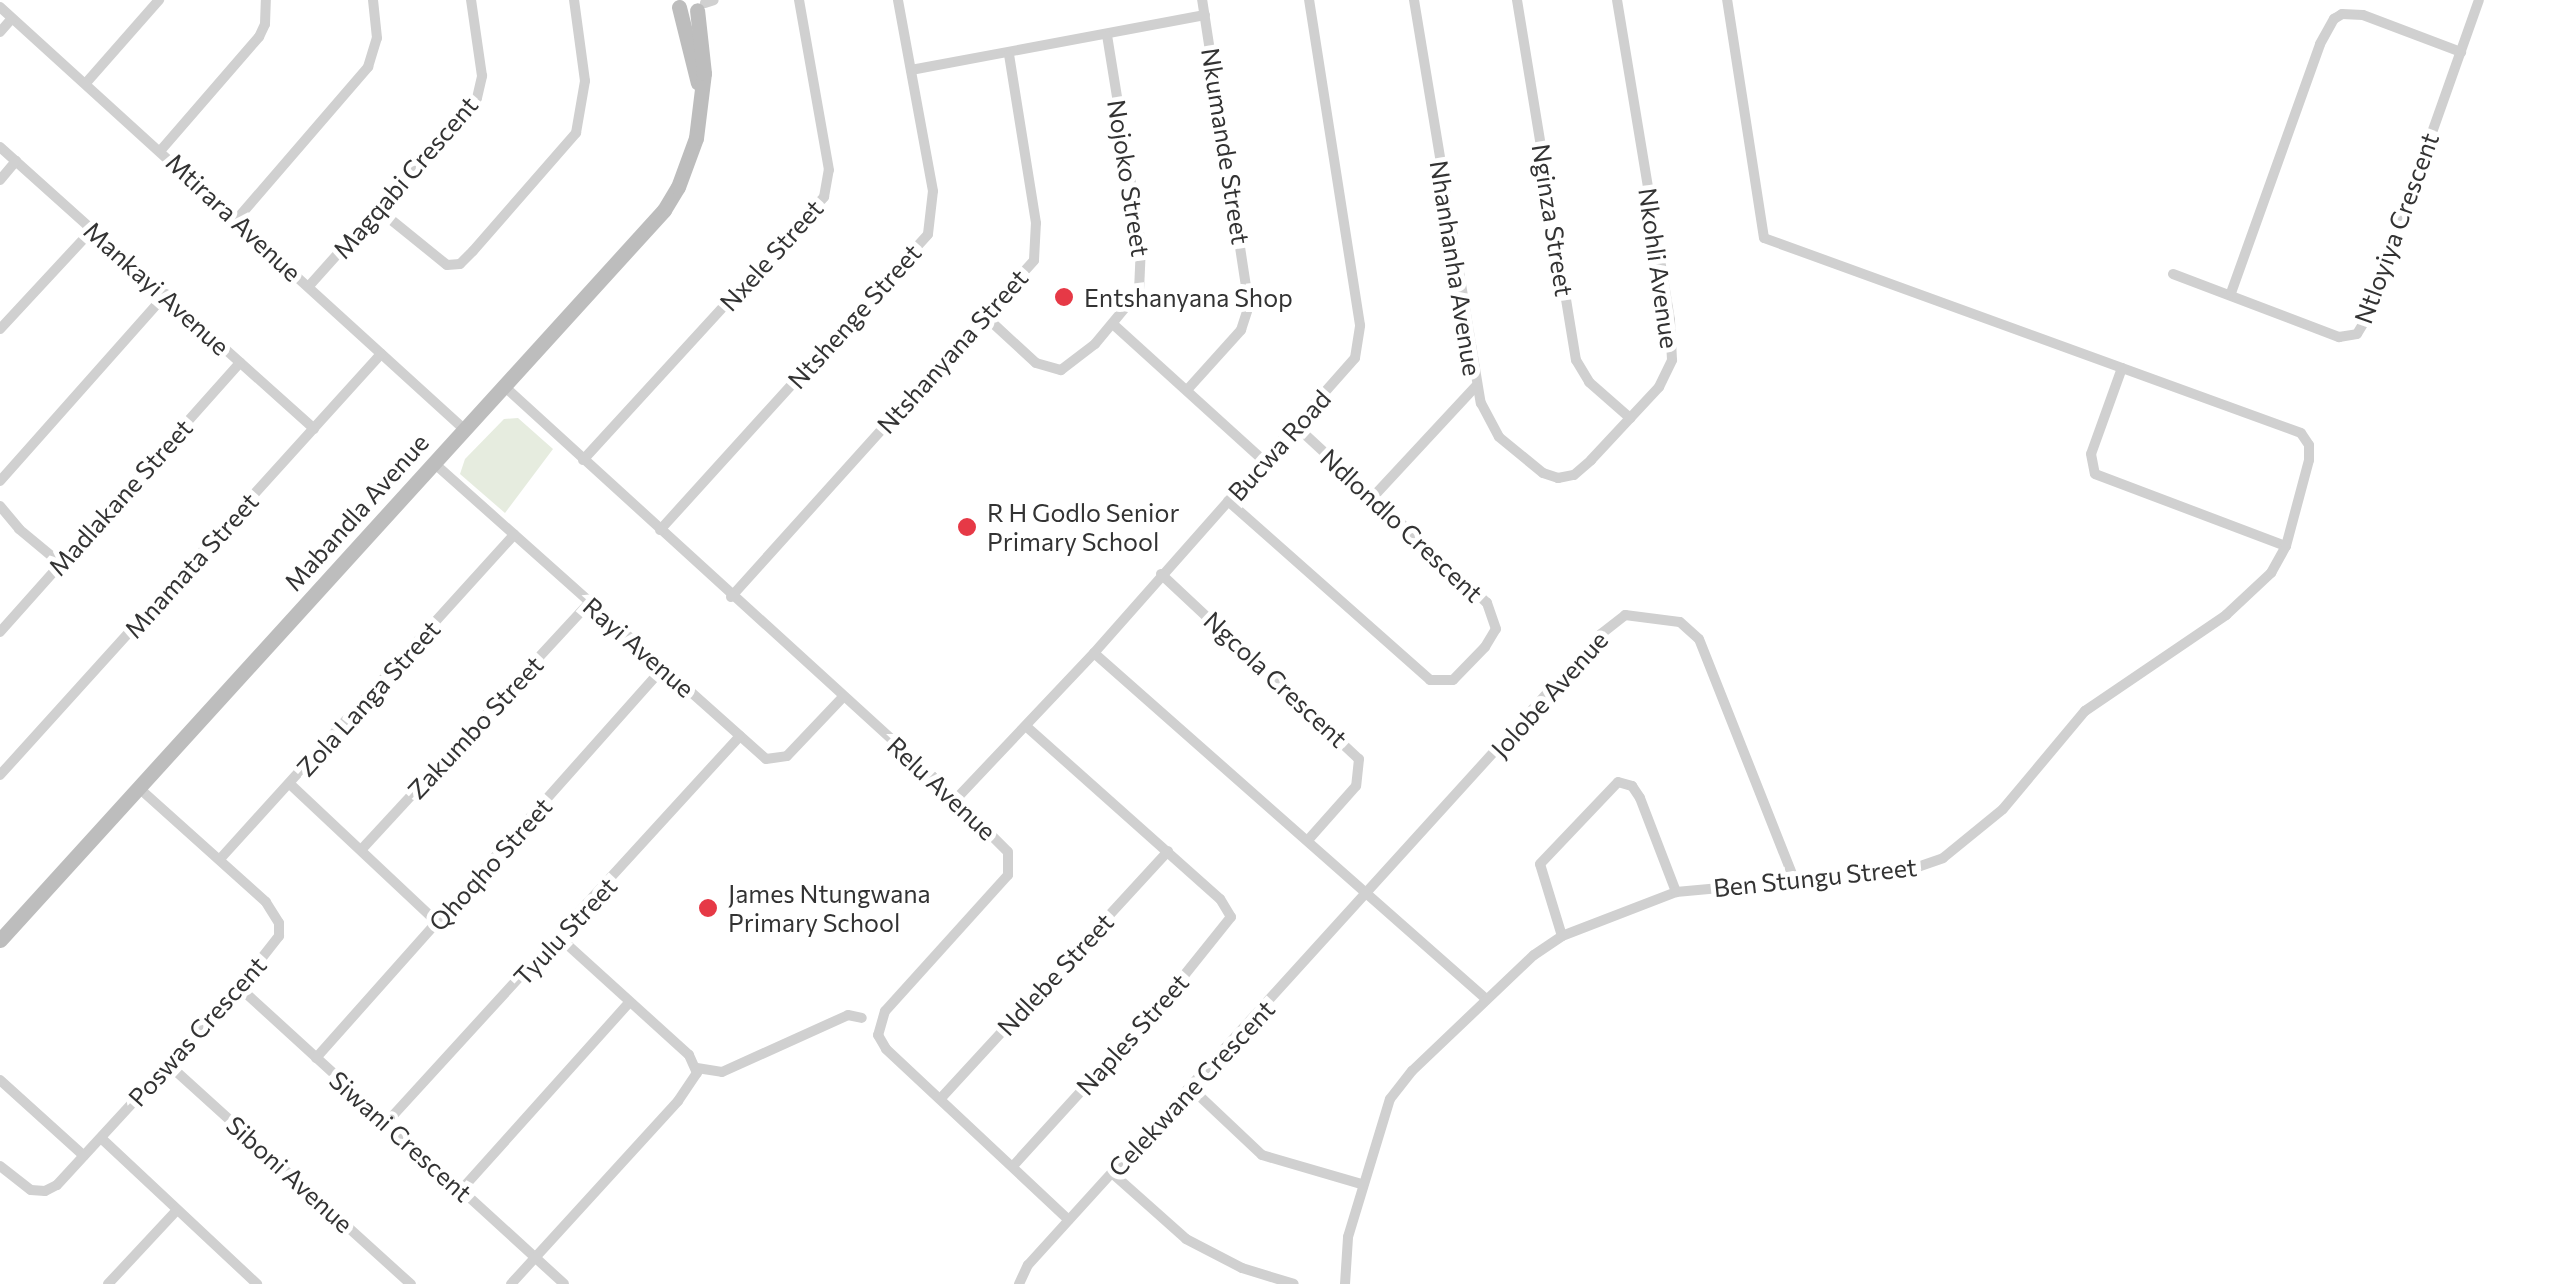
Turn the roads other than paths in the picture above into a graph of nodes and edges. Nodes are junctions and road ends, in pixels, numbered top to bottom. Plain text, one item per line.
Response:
1 (158, 0) edge
2 (266, 0) edge
3 (373, 0) edge
4 (471, 0) edge
5 (574, 0) edge
6 (799, 0) edge
7 (898, 0) edge
8 (1202, 0) edge
9 (1309, 0) edge
10 (1414, 0) edge
11 (1516, 0) edge
12 (1617, 0) edge
13 (1727, 0) edge
14 (2479, 0) edge
15 (706, 3) edge
16 (677, 4) edge
17 (0, 7) edge
18 (1205, 15) junction
19 (12, 18) junction
20 (0, 32) edge
21 (1107, 36) junction
22 (2460, 52) junction
23 (1010, 54) junction
24 (911, 70) junction
25 (86, 83) junction
26 (700, 92) junction
27 (0, 146) edge
28 (162, 150) junction
29 (16, 162) junction
30 (0, 180) edge
31 (379, 210) junction
32 (236, 219) junction
33 (92, 230) junction
34 (2173, 274) dead end
35 (309, 286) junction
36 (2231, 293) junction
37 (166, 294) junction
38 (985, 316) junction
39 (1114, 325) junction
40 (0, 330) edge
41 (381, 354) junction
42 (240, 363) junction
43 (2122, 368) junction
44 (1476, 386) junction
45 (506, 387) junction
46 (1186, 390) junction
47 (1630, 418) junction
48 (1297, 427) junction
49 (314, 430) junction
50 (464, 430) junction
51 (584, 460) junction
52 (1263, 460) junction
53 (436, 464) junction
54 (0, 482) edge
55 (1372, 498) junction
56 (1228, 501) junction
57 (0, 506) edge
58 (660, 530) junction
59 (514, 535) junction
60 (2286, 546) junction
61 (60, 563) junction
62 (1162, 574) junction
63 (731, 598) junction
64 (589, 603) junction
65 (0, 632) edge
66 (1094, 653) junction
67 (663, 668) junction
68 (842, 697) junction
69 (1026, 726) junction
70 (740, 736) junction
71 (0, 775) edge
72 (290, 785) junction
73 (138, 787) junction
74 (956, 799) junction
75 (1309, 839) junction
76 (361, 850) junction
77 (1168, 851) junction
78 (220, 859) junction
79 (1794, 879) junction
80 (1676, 892) junction
81 (1369, 894) junction
82 (438, 923) junction
83 (4, 929) edge
84 (1562, 936) junction
85 (560, 938) junction
86 (239, 987) junction
87 (1486, 999) junction
88 (629, 1003) junction
89 (862, 1018) dead end
90 (316, 1058) junction
91 (168, 1064) junction
92 (697, 1068) junction
93 (0, 1080) edge
94 (1192, 1089) junction
95 (942, 1097) junction
96 (387, 1122) junction
97 (101, 1138) junction
98 (84, 1156) junction
99 (0, 1166) edge
100 (1014, 1166) junction
101 (1112, 1174) junction
102 (1361, 1184) junction
103 (461, 1190) junction
104 (176, 1210) junction
105 (1070, 1220) junction
106 (534, 1257) junction
107 (248, 1281) edge
108 (108, 1284) edge
109 (412, 1284) edge
110 (511, 1284) edge
111 (564, 1284) edge
112 (1019, 1284) edge
113 (1294, 1284) edge
114 (1346, 1284) edge

1 - 25 street
2 - 28 street
3 - 32 street
4 - 31 street, Magqabi Crescent
5 - 31 street
6 - 51 street, Nxele Street
7 - 24 street, Ntshenge Street
8 - 18 street, Nkumande Street
9 - 48 street, Bucwa Road
10 - 44 street, Nhanhanha Avenue
11 - 47 street, Nginza Street
12 - 47 street, Nkohli Avenue
13 - 43 street, Ben Stungu Street
14 - 22 street, Ntloyiya Crescent
15 - 16 street
15 - 26 street, Mabandla Avenue
16 - 26 street, Mabandla Avenue
17 - 19 street, Mtirara Avenue
18 - 21 street
18 - 46 street, Nkumande Street
19 - 20 street
19 - 25 street, Mtirara Avenue
21 - 23 street
21 - 39 street, Nojoko Street
22 - 36 street
22 - 36 street, Ntloyiya Crescent
23 - 24 street
23 - 38 street, Ntshanyana Street
24 - 58 street, Ntshenge Street
25 - 28 street, Mtirara Avenue
26 - 45 street, Mabandla Avenue
27 - 29 street, Mankayi Avenue
28 - 32 street, Mtirara Avenue
29 - 30 street
29 - 33 street, Mankayi Avenue
31 - 35 street, Magqabi Crescent
32 - 35 street, Mtirara Avenue
33 - 37 street, Mankayi Avenue
33 - 40 street
34 - 36 street, Ntloyiya Crescent
35 - 41 street, Mtirara Avenue
37 - 42 street, Mankayi Avenue
37 - 54 street
38 - 39 street, Nojoko Street
38 - 63 street, Ntshanyana Street
39 - 46 street
41 - 49 street, Mnamata Street
41 - 50 street, Mtirara Avenue
42 - 49 street, Mankayi Avenue
42 - 61 street, Madlakane Street
43 - 60 street, Ben Stungu Street
43 - 60 street
44 - 47 street, Nkohli Avenue
44 - 55 street, Nhanhanha Avenue
45 - 50 street, Mabandla Avenue
45 - 51 street, Relu Avenue
46 - 52 street
48 - 52 street, Bucwa Road
48 - 55 street, Ndlondlo Crescent
49 - 71 street, Mnamata Street
50 - 53 street, Mabandla Avenue
51 - 58 street, Relu Avenue
52 - 56 street, Bucwa Road
53 - 59 street, Rayi Avenue
53 - 73 street, Mabandla Avenue
55 - 56 street, Ndlondlo Crescent
56 - 62 street, Bucwa Road
57 - 61 street
58 - 63 street, Relu Avenue
59 - 64 street, Rayi Avenue
59 - 72 street, Zola Langa Street
60 - 79 street, Ben Stungu Street
61 - 65 street, Madlakane Street
62 - 66 street, Bucwa Road
62 - 75 street, Ngcola Crescent
63 - 68 street, Relu Avenue
64 - 67 street, Rayi Avenue
64 - 76 street, Zakumbo Street
66 - 69 street, Bucwa Road
66 - 75 street
67 - 70 street, Rayi Avenue
67 - 82 street, Qhoqho Street
68 - 70 street, Rayi Avenue
68 - 74 street, Relu Avenue
69 - 74 street, Bucwa Road
69 - 77 street
70 - 85 street, Tyulu Street
72 - 76 street
72 - 78 street, Zola Langa Street
73 - 78 street, Poswas Crescent
73 - 83 street, Mabandla Avenue
74 - 95 street, Relu Avenue
75 - 81 street
76 - 82 street
77 - 95 street, Ndlebe Street
77 - 100 street, Naples Street
78 - 86 street, Poswas Crescent
79 - 80 street, Ben Stungu Street
79 - 81 street, Jolobe Avenue
80 - 84 street, Ben Stungu Street
80 - 84 street
81 - 87 street
81 - 94 street, Celekwane Crescent
82 - 90 street, Qhoqho Street
84 - 87 street, Ben Stungu Street
85 - 88 street
85 - 96 street, Tyulu Street
86 - 90 street, Siwani Crescent
86 - 91 street, Poswas Crescent
87 - 102 street, Ben Stungu Street
88 - 92 street
88 - 103 street
89 - 92 street
90 - 96 street, Siwani Crescent
91 - 97 street, Poswas Crescent
91 - 109 street, Siboni Avenue
92 - 106 street
93 - 98 street
94 - 101 street, Celekwane Crescent
94 - 102 street
95 - 100 street, Relu Avenue
96 - 103 street, Siwani Crescent
97 - 98 street, Poswas Crescent
97 - 104 street
98 - 99 street, Poswas Crescent
100 - 105 street, Relu Avenue
101 - 105 street, Celekwane Crescent
101 - 113 street
102 - 114 street, Ben Stungu Street
103 - 106 street, Siwani Crescent
104 - 107 street
104 - 108 street
105 - 112 street, Celekwane Crescent
106 - 110 street
106 - 111 street, Siwani Crescent

